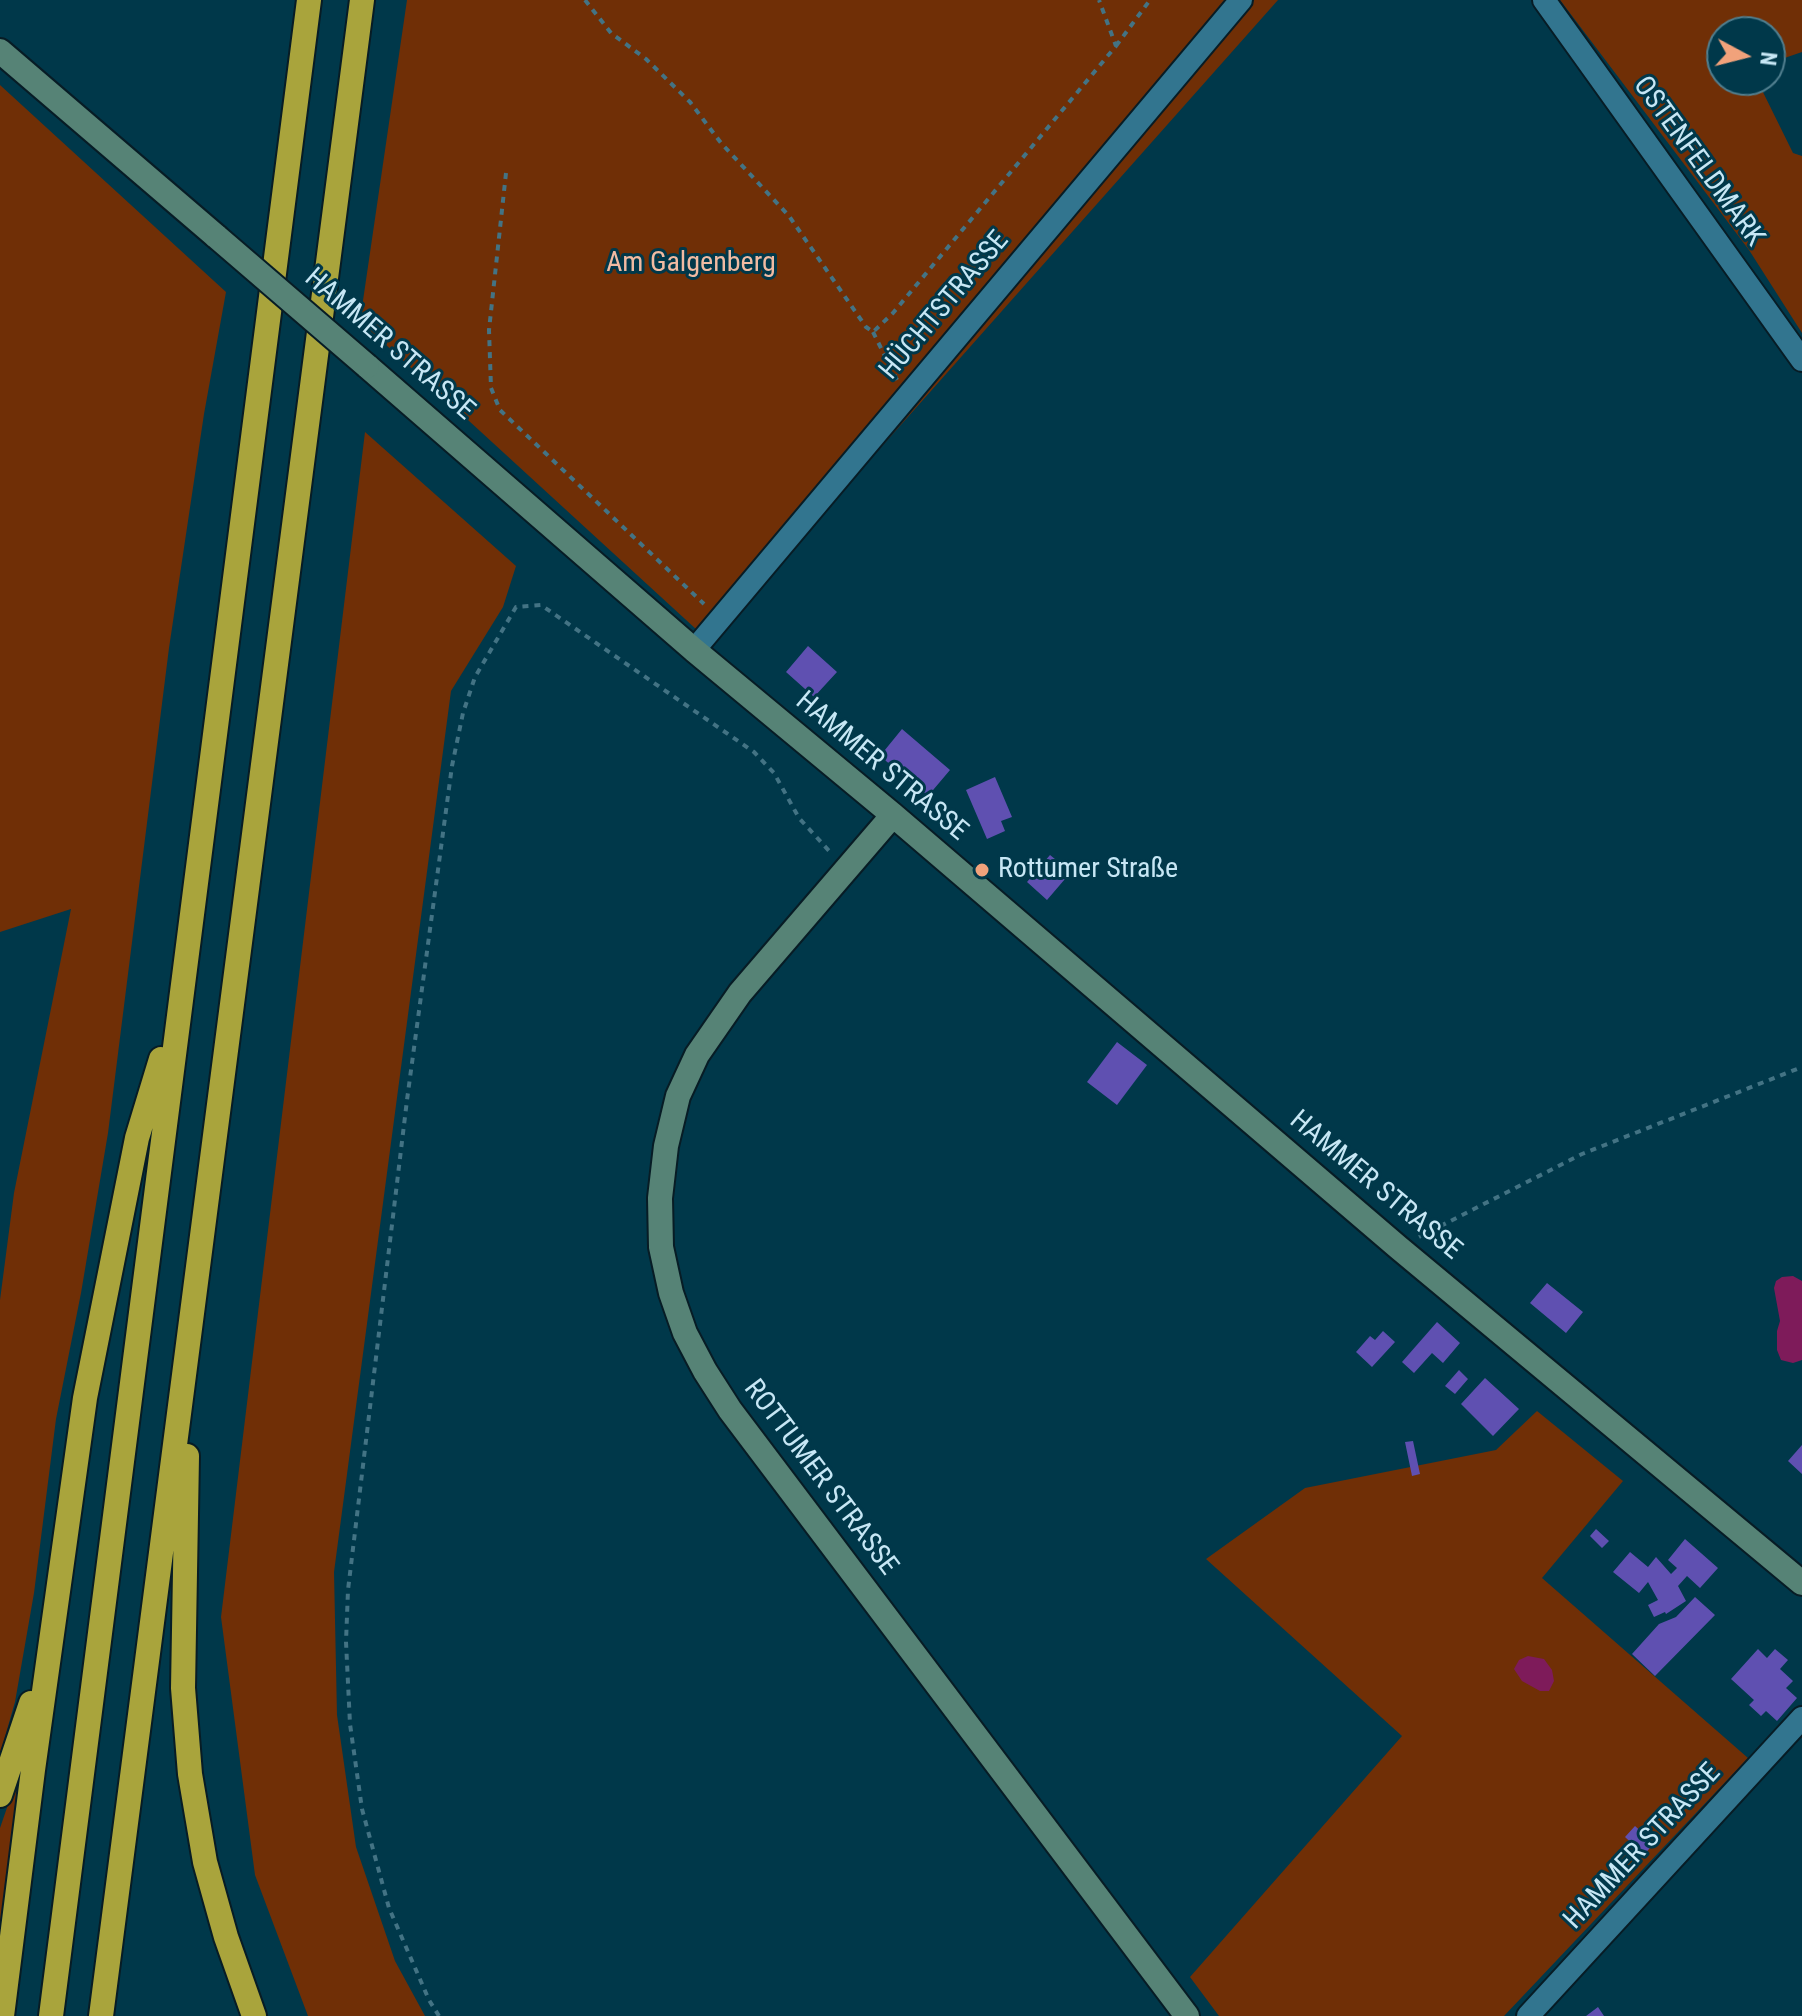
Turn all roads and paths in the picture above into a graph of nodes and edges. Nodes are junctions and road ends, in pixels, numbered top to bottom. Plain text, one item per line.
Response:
1 (309, 0) edge
2 (362, 0) edge
3 (585, 0) edge
4 (1099, 0) edge
5 (1150, 0) edge
6 (1241, 0) edge
7 (1544, 0) edge
8 (1116, 46) junction
9 (0, 51) edge
10 (506, 173) dead end
11 (873, 332) junction
12 (1802, 360) edge
13 (906, 399) junction
14 (720, 619) junction
15 (694, 650) junction
16 (893, 815) junction
17 (848, 868) junction
18 (182, 991) junction
19 (1802, 1067) edge
20 (1399, 1248) junction
21 (189, 1338) junction
22 (1802, 1583) edge
23 (53, 1636) junction
24 (1802, 1718) edge
25 (0, 1795) edge
26 (2, 2016) edge
27 (51, 2016) edge
28 (101, 2016) edge
29 (254, 2016) edge
30 (439, 2016) edge
31 (1187, 2016) edge
32 (1528, 2016) edge

1 - 18 highway
2 - 21 highway
3 - 11 path
4 - 8 path
5 - 8 path
6 - 13 street, HÜCHTSTRASSE
7 - 12 street, OSTENFELDMARK
8 - 11 path
9 - 15 main road, HAMMER STRASSE, bridge
10 - 14 path
11 - 13 path
13 - 14 street, HÜCHTSTRASSE
14 - 15 street, HÜCHTSTRASSE
15 - 16 main road, HAMMER STRASSE
16 - 17 main road, ROTTUMER STRASSE
16 - 20 main road, HAMMER STRASSE
17 - 30 path
17 - 31 main road, ROTTUMER STRASSE
18 - 23 highway
18 - 27 highway
19 - 20 path
20 - 22 main road, HAMMER STRASSE
21 - 28 highway
21 - 29 highway
23 - 25 highway
23 - 26 highway
24 - 32 street, HAMMER STRASSE

